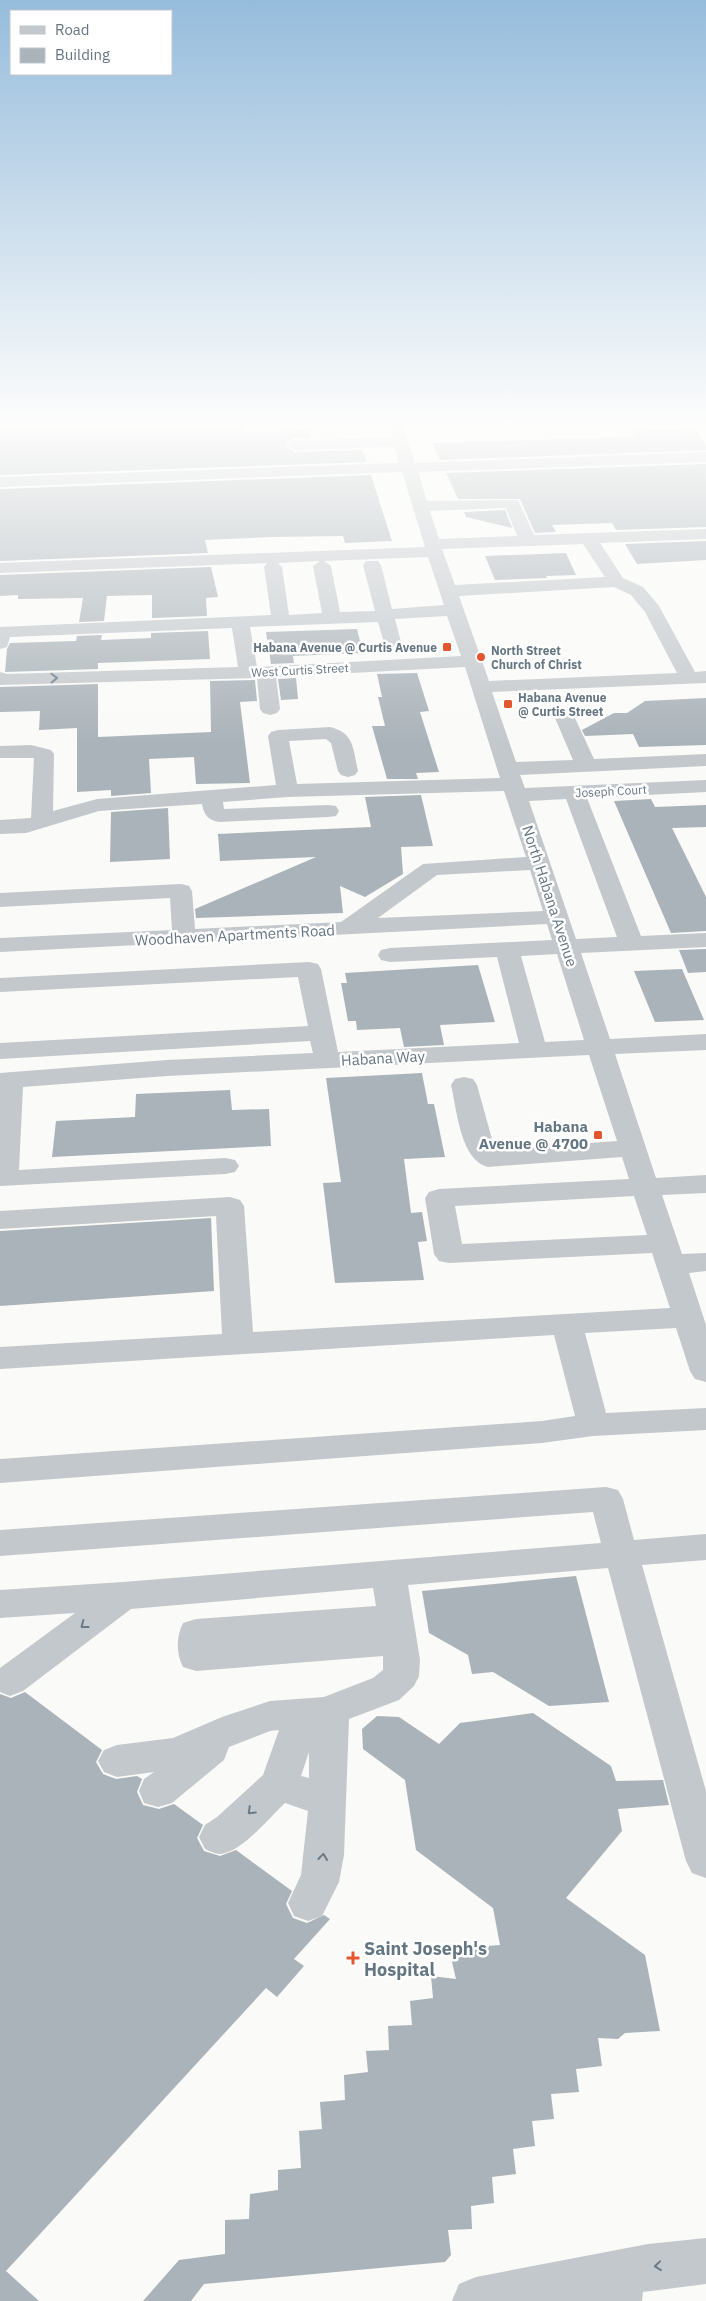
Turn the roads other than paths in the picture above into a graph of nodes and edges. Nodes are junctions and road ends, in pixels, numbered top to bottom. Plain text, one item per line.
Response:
1 (427, 528) edge
2 (523, 528) edge
3 (706, 534) edge
4 (587, 538) junction
5 (528, 541) junction
6 (433, 548) junction
7 (372, 565) dead end
8 (322, 566) dead end
9 (0, 568) edge
10 (273, 568) dead end
11 (618, 582) junction
12 (453, 606) junction
13 (385, 616) junction
14 (332, 618) junction
15 (280, 620) junction
16 (240, 622) junction
17 (0, 643) edge
18 (392, 646) dead end
19 (473, 661) junction
20 (257, 672) junction
21 (698, 678) edge
22 (3, 679) edge
23 (481, 687) junction
24 (270, 709) dead end
25 (565, 718) dead end
26 (0, 752) edge
27 (706, 760) edge
28 (586, 765) junction
29 (348, 771) dead end
30 (513, 783) junction
31 (706, 786) edge
32 (288, 791) junction
33 (574, 792) junction
34 (212, 796) junction
35 (328, 810) dead end
36 (42, 821) junction
37 (0, 827) edge
38 (540, 863) junction
39 (0, 900) edge
40 (557, 916) junction
41 (353, 926) junction
42 (184, 937) junction
43 (706, 940) edge
44 (632, 944) junction
45 (0, 945) edge
46 (566, 948) junction
47 (507, 950) junction
48 (390, 955) dead end
49 (0, 985) edge
50 (321, 1034) junction
51 (706, 1042) edge
52 (598, 1047) junction
53 (534, 1050) junction
54 (0, 1051) edge
55 (327, 1060) junction
56 (5, 1081) edge
57 (464, 1085) dead end
58 (632, 1148) junction
59 (225, 1166) dead end
60 (706, 1184) edge
61 (645, 1188) junction
62 (0, 1220) edge
63 (667, 1254) junction
64 (706, 1262) edge
65 (687, 1317) junction
66 (567, 1324) junction
67 (238, 1344) junction
68 (0, 1358) edge
69 (706, 1371) edge
70 (706, 1419) edge
71 (593, 1426) junction
72 (0, 1471) edge
73 (0, 1543) edge
74 (706, 1548) edge
75 (623, 1554) junction
76 (388, 1573) junction
77 (123, 1596) junction
78 (0, 1604) edge
79 (10, 1681) dead end
80 (331, 1710) junction
81 (238, 1728) junction
82 (116, 1761) dead end
83 (279, 1784) junction
84 (158, 1791) dead end
85 (326, 1802) junction
86 (219, 1837) dead end
87 (706, 1861) edge
88 (308, 1903) dead end
89 (706, 2261) edge
90 (620, 2287) edge
91 (476, 2301) edge

1 - 6 street, North Habana Avenue
2 - 5 street
3 - 4 street
4 - 5 street
4 - 11 street
5 - 6 street
6 - 9 street
6 - 12 street, North Habana Avenue
7 - 13 street
8 - 14 street
10 - 15 street
11 - 12 street
11 - 21 street
12 - 13 street
12 - 19 street, North Habana Avenue
13 - 14 street
13 - 18 street
14 - 15 street
15 - 16 street
16 - 17 street
16 - 20 street
19 - 20 street, West Curtis Street
19 - 23 street, North Habana Avenue
22 -> 20 street, West Curtis Street
20 - 24 street
21 - 23 street
23 - 30 street, North Habana Avenue
25 - 28 street
26 - 36 street
27 - 28 street
28 - 30 street
29 - 32 street
30 - 32 street
30 - 33 street, Joseph Court
30 - 38 street, North Habana Avenue
31 - 33 street, Joseph Court
32 - 34 street
33 - 44 street
34 - 35 street
34 - 36 street
36 - 37 street
38 - 40 street, North Habana Avenue
38 - 41 street, Woodhaven Apartments Road
39 - 42 street
40 - 41 street
40 - 46 street, North Habana Avenue
41 - 42 street, Woodhaven Apartments Road
42 - 45 street, Woodhaven Apartments Road
43 - 44 street
44 - 46 street
46 - 47 street
46 - 52 street, North Habana Avenue
47 - 48 street
47 - 53 street
49 - 50 street
50 - 54 street
50 - 55 street
51 - 52 street, Habana Way
52 - 53 street, Habana Way
52 - 58 street, North Habana Avenue
53 - 55 street, Habana Way
55 - 56 street, Habana Way
56 - 59 street
57 - 58 street
58 - 61 street, North Habana Avenue
60 - 61 street
61 - 63 street, North Habana Avenue
61 - 63 street
62 - 67 street
63 - 64 street
63 - 65 street, North Habana Avenue
65 - 66 street
65 - 69 street, North Habana Avenue
66 - 67 street
66 - 71 street
67 - 68 street
70 - 71 street
71 - 72 street
73 - 75 street
74 - 75 street
75 - 76 street
75 - 87 street
76 - 77 street
76 - 80 street
77 - 78 street
77 -> 79 street
80 - 81 street
80 - 83 street
80 - 85 street
81 - 82 street
81 - 84 street
83 - 85 street
83 -> 86 street
88 -> 85 street
89 -> 90 street
90 - 91 street

